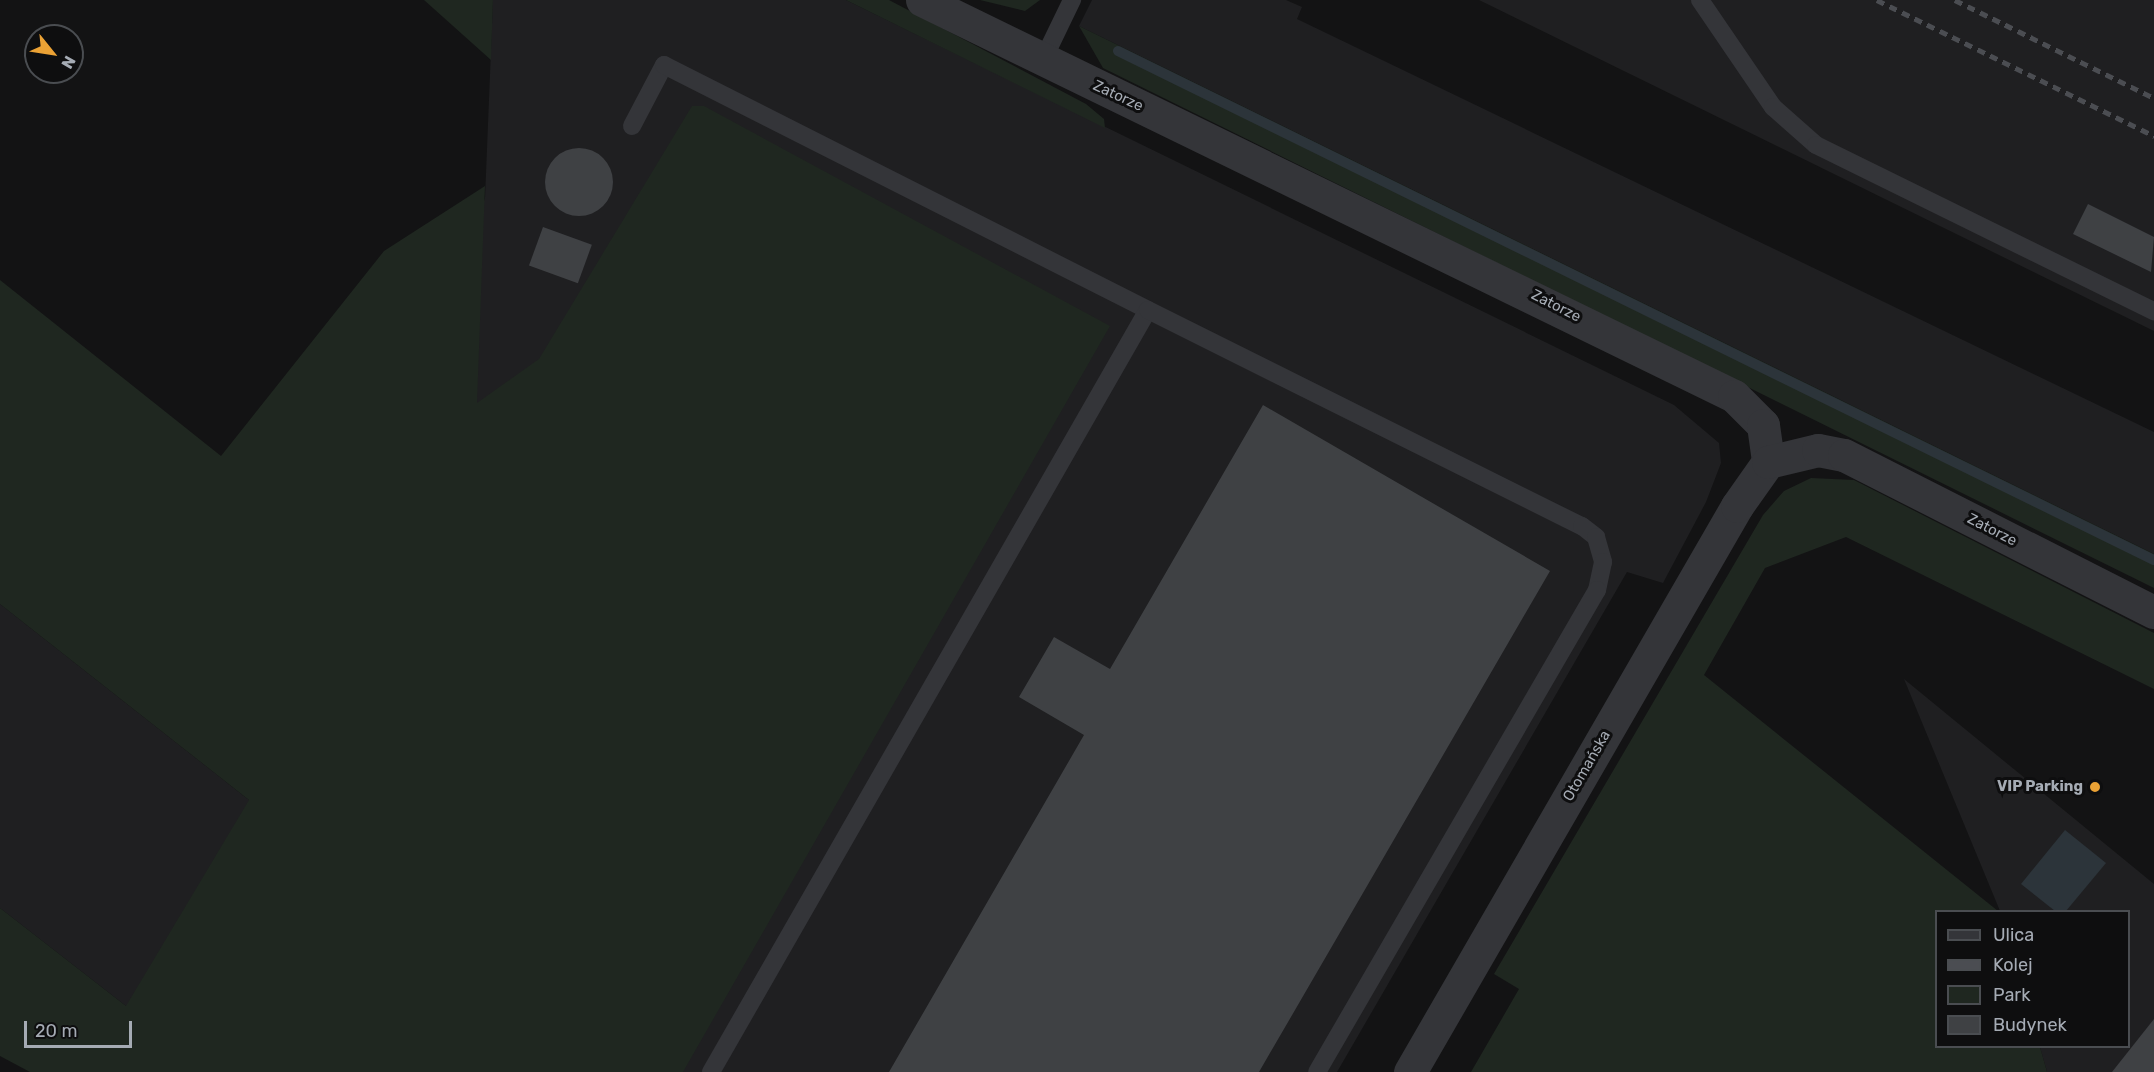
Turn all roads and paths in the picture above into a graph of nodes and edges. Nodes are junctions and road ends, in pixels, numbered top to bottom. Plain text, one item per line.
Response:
1 (922, 0) edge
2 (1072, 0) edge
3 (1700, 0) edge
4 (1043, 60) junction
5 (632, 126) dead end
6 (1148, 310) junction
7 (2154, 311) edge
8 (1768, 462) junction
9 (2154, 612) edge
10 (711, 1072) edge
11 (1317, 1072) edge
12 (1410, 1072) edge

1 - 4 street, Zatorze
2 - 4 lane
3 - 7 lane
4 - 8 street, Zatorze
5 - 6 lane
6 - 10 lane
6 - 11 lane
8 - 9 street, Zatorze
8 - 12 street, Otomańska

